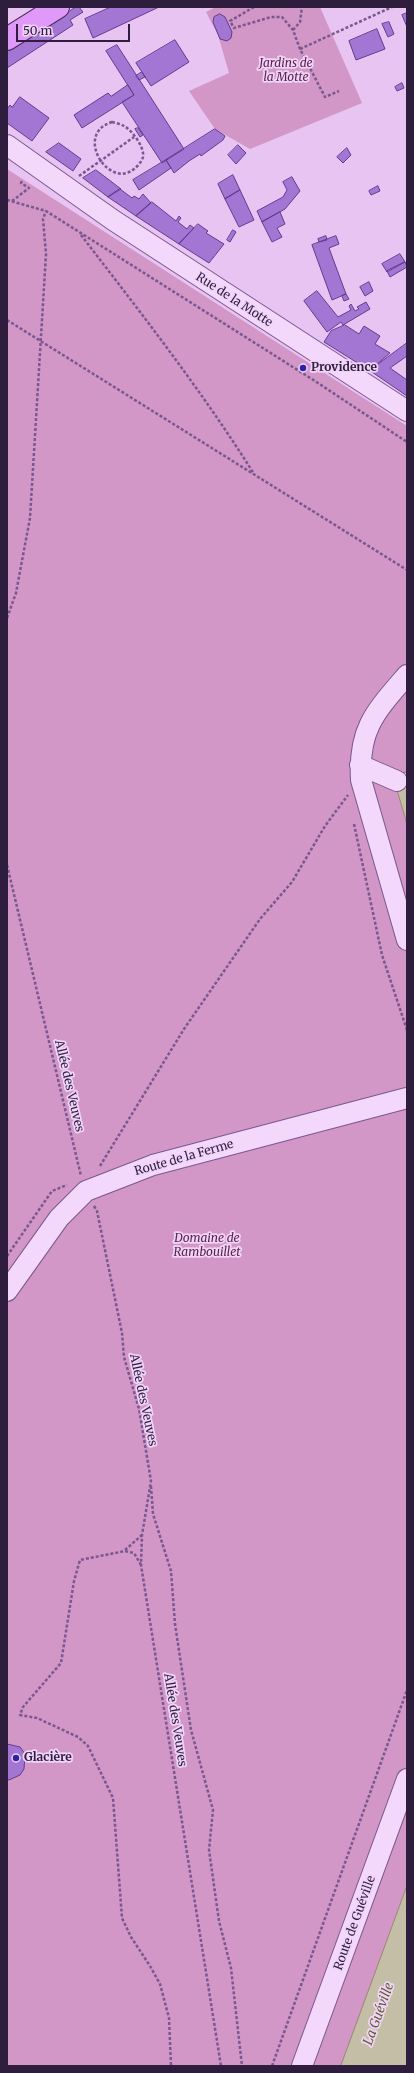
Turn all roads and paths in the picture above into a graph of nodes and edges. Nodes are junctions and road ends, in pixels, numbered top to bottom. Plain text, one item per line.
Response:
1 (58, 7) edge
2 (254, 7) edge
3 (302, 7) edge
4 (392, 7) edge
5 (293, 30) junction
6 (7, 39) edge
7 (300, 49) junction
8 (339, 91) dead end
9 (134, 137) junction
10 (7, 145) edge
11 (7, 157) edge
12 (100, 160) junction
13 (22, 181) dead end
14 (70, 182) junction
15 (7, 200) edge
16 (12, 201) junction
17 (46, 211) junction
18 (79, 233) junction
19 (7, 320) edge
20 (41, 342) junction
21 (407, 411) edge
22 (407, 442) edge
23 (254, 474) junction
24 (407, 570) edge
25 (7, 618) edge
26 (407, 675) edge
27 (360, 773) junction
28 (396, 781) dead end
29 (347, 796) junction
30 (348, 802) dead end
31 (353, 821) dead end
32 (7, 865) edge
33 (407, 940) edge
34 (407, 1030) edge
35 (407, 1098) edge
36 (86, 1191) junction
37 (7, 1291) edge
38 (150, 1481) junction
39 (142, 1534) junction
40 (125, 1551) junction
41 (141, 1565) junction
42 (407, 1690) edge
43 (407, 1779) edge
44 (171, 2066) edge
45 (221, 2066) edge
46 (242, 2066) edge
47 (272, 2066) edge
48 (302, 2066) edge

1 - 6 main road
2 - 5 path
3 - 5 path
4 - 7 path
5 - 7 path
7 - 8 path
9 - 12 path
9 - 12 path
9 - 12 path
10 - 14 street, Rue de la Motte
11 - 14 street, Rue de la Motte
12 - 14 path
13 - 16 path
14 - 21 street, Rue de la Motte
15 - 16 path
16 - 17 path
17 - 18 path
17 - 20 path
18 - 22 path
18 - 23 path
19 - 20 path
20 - 23 path
20 - 25 path
23 - 24 path
26 - 27 street
27 - 28 street
27 - 29 path
27 - 33 street
29 - 30 path
29 - 36 path
31 - 34 path
32 - 36 path, Allée des Veuves
35 - 36 street, Route de la Ferme
36 - 37 street, Route de la Ferme
36 - 38 path, Allée des Veuves
38 - 39 path, Allée des Veuves
38 - 46 path
39 - 40 path
39 - 41 path, Allée des Veuves
40 - 41 path
40 - 44 path
41 - 45 path, Allée des Veuves
42 - 47 path
43 - 48 street, Route de Guéville

